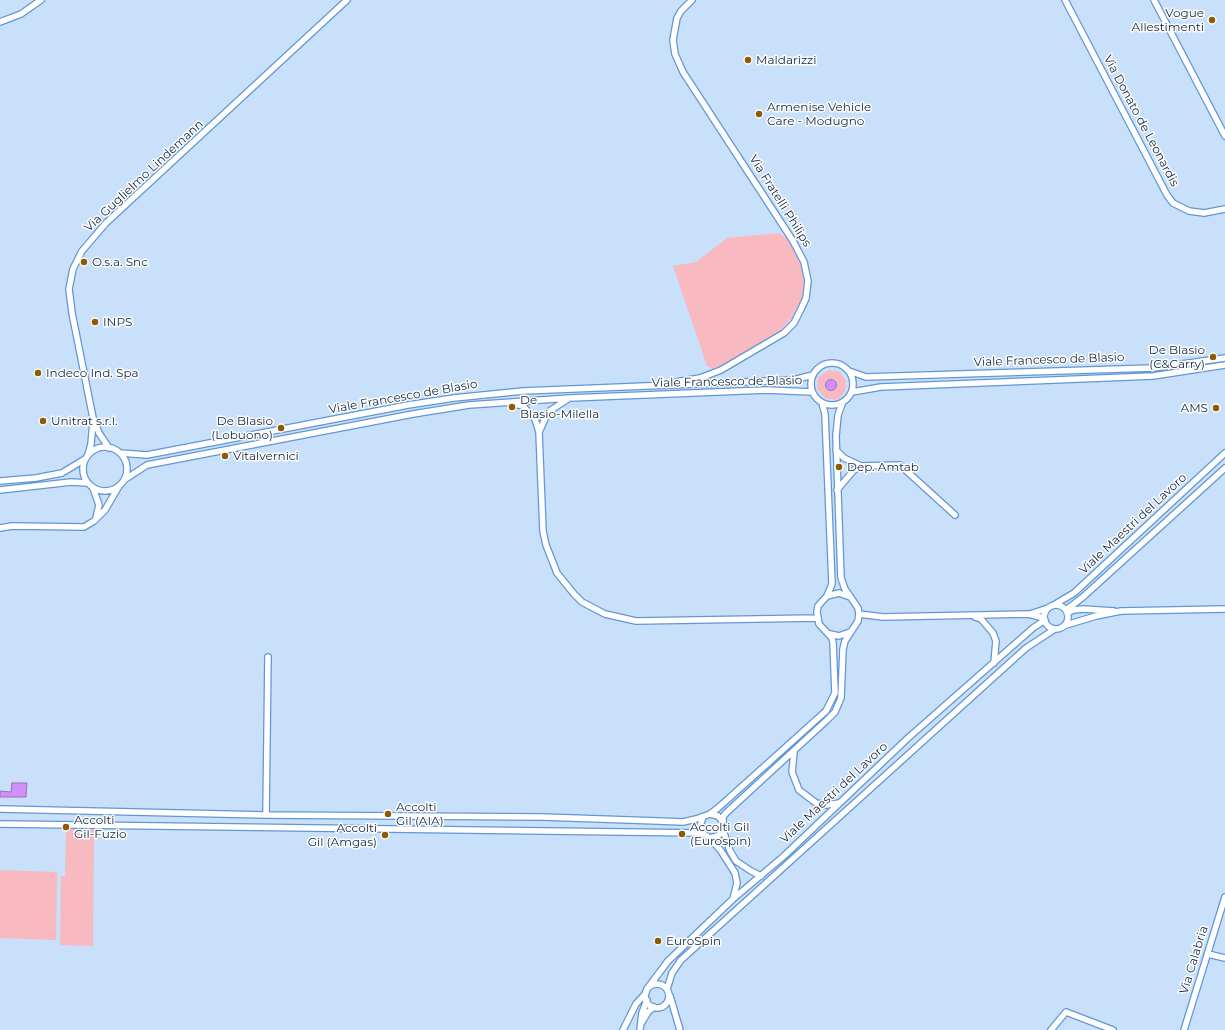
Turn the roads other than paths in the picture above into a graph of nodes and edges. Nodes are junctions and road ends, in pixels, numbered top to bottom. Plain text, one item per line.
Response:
1 (41, 0) edge
2 (347, 0) edge
3 (692, 0) edge
4 (1065, 0) edge
5 (1154, 0) edge
6 (0, 22) edge
7 (1225, 136) edge
8 (1225, 209) edge
9 (1225, 358) edge
10 (1225, 365) edge
11 (849, 371) junction
12 (812, 375) junction
13 (651, 386) junction
14 (812, 392) junction
15 (852, 392) junction
16 (570, 398) junction
17 (504, 401) junction
18 (822, 403) junction
19 (842, 404) junction
20 (93, 418) junction
21 (539, 432) junction
22 (109, 448) junction
23 (836, 450) junction
24 (120, 453) junction
25 (1225, 453) edge
26 (87, 457) junction
27 (861, 466) junction
28 (1225, 468) edge
29 (0, 480) edge
30 (124, 480) junction
31 (88, 483) junction
32 (119, 486) junction
33 (93, 488) junction
34 (0, 490) edge
35 (837, 490) junction
36 (955, 515) dead end
37 (94, 521) junction
38 (0, 528) edge
39 (827, 596) junction
40 (850, 597) junction
41 (1050, 607) junction
42 (1225, 609) edge
43 (1067, 611) junction
44 (1121, 611) junction
45 (860, 614) junction
46 (1028, 614) junction
47 (969, 616) junction
48 (817, 618) junction
49 (1044, 619) junction
50 (1066, 624) junction
51 (1055, 629) junction
52 (850, 632) junction
53 (828, 633) junction
54 (268, 657) dead end
55 (994, 663) junction
56 (794, 752) junction
57 (839, 803) junction
58 (0, 809) edge
59 (266, 814) junction
60 (710, 814) junction
61 (703, 817) junction
62 (723, 822) junction
63 (0, 824) edge
64 (723, 830) junction
65 (702, 833) junction
66 (710, 838) junction
67 (761, 876) junction
68 (733, 899) junction
69 (1224, 900) edge
70 (1208, 954) junction
71 (1225, 958) edge
72 (667, 988) junction
73 (647, 991) junction
74 (669, 995) junction
75 (647, 1000) junction
76 (654, 1007) junction
77 (642, 1022) junction
78 (622, 1030) edge
79 (640, 1030) edge
80 (680, 1030) edge
81 (1051, 1030) edge
82 (1113, 1030) edge
83 (1184, 1030) edge

1 - 6 street
2 - 20 street, Via Guglielmo Lindemann
3 - 13 street, Via Fratelli Philips
4 - 8 street, Via Donato de Leonardis
5 - 7 street
9 - 11 street, Viale Francesco de Blasio
10 - 15 street, Viale Francesco de Blasio
11 - 12 street
11 - 15 street
12 - 13 street, Viale Francesco de Blasio
12 - 14 street
13 - 24 street, Viale Francesco de Blasio
14 - 16 street, Viale Francesco de Blasio
14 - 18 street
15 - 19 street
16 - 17 street, Viale Francesco de Blasio
16 - 21 street
17 - 21 street
17 - 30 street, Viale Francesco de Blasio
18 - 19 street
18 - 39 street
19 - 23 street
20 - 22 street, Via Guglielmo Lindemann
20 - 26 street, Via Guglielmo Lindemann
21 - 48 street
22 - 24 street
22 - 26 street
23 - 27 street
23 - 35 street
24 - 30 street
25 - 41 street, Viale Maestri del Lavoro
26 - 29 street
26 - 31 street
27 - 35 street
27 - 36 street
28 - 43 street, Viale Maestri del Lavoro
30 - 32 street
31 - 33 street
31 - 34 street
32 - 33 street
32 - 37 street
33 - 37 street
35 - 40 street
37 - 38 street
39 - 40 street
39 - 48 street
40 - 45 street
41 - 43 street
41 - 46 street, Viale Maestri del Lavoro
41 - 49 street
42 - 44 street
43 - 44 street
43 - 50 street
44 - 50 street
45 - 47 street
45 - 52 street
46 - 47 street
46 - 49 street
47 - 55 street
48 - 53 street
49 - 51 street
49 - 55 street, Viale Maestri del Lavoro
50 - 51 street
51 - 72 street, Viale Maestri del Lavoro
52 - 53 street
52 - 56 street
53 - 60 street
54 - 59 street
55 - 57 street, Viale Maestri del Lavoro
56 - 57 street
56 - 62 street
57 - 67 street, Viale Maestri del Lavoro
58 - 59 street
59 - 61 street
60 - 61 street
60 - 62 street
61 - 65 street
62 - 64 street
63 - 65 street
64 - 66 street
64 - 67 street
65 - 66 street
66 - 68 street
67 - 68 street, Viale Maestri del Lavoro
68 - 73 street, Viale Maestri del Lavoro
69 - 70 street, Via Calabria
70 - 71 street
70 - 83 street, Via Calabria
72 - 73 street
72 - 74 street
73 - 75 street
73 - 78 street, Viale Maestri del Lavoro
74 - 76 street
74 - 80 street
75 - 76 street
75 - 77 street
76 - 77 street
77 - 79 street
81 - 82 street

